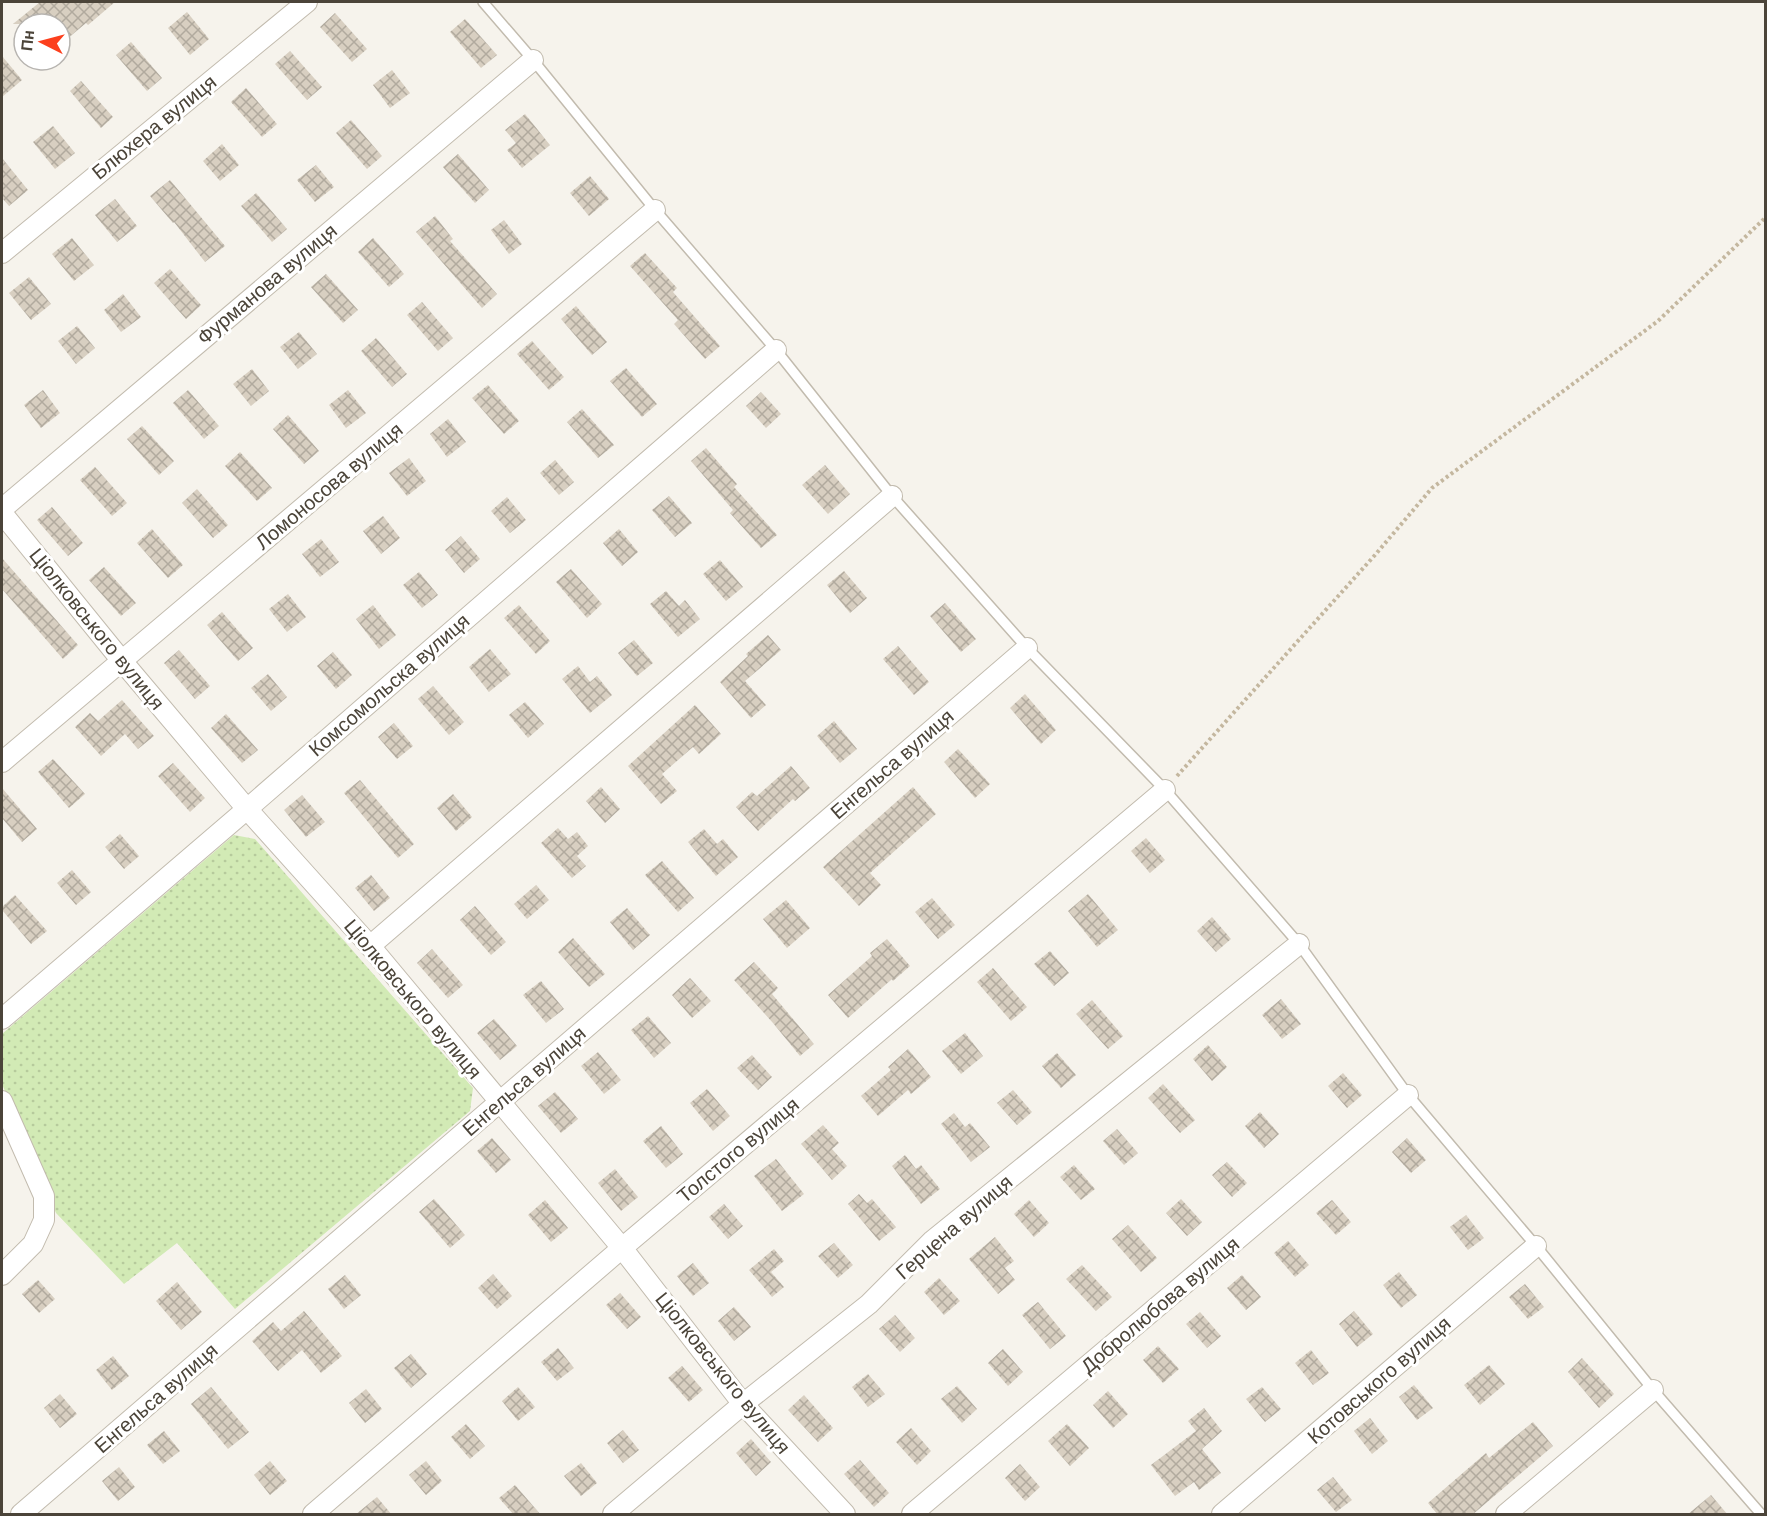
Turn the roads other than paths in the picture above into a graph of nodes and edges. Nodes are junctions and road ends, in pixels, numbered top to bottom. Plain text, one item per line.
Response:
1 (307, 2) edge
2 (483, 2) edge
3 (534, 60) junction
4 (655, 210) junction
5 (2, 253) edge
6 (776, 350) junction
7 (892, 496) junction
8 (2, 511) edge
9 (1027, 648) junction
10 (122, 661) junction
11 (2, 762) edge
12 (1166, 790) junction
13 (247, 809) junction
14 (1299, 944) junction
15 (370, 946) junction
16 (2, 1019) edge
17 (1408, 1095) junction
18 (2, 1101) edge
19 (500, 1102) junction
20 (1536, 1246) junction
21 (622, 1248) junction
22 (2, 1275) edge
23 (1653, 1390) junction
24 (743, 1404) junction
25 (21, 1515) edge
26 (313, 1515) edge
27 (613, 1515) edge
28 (845, 1515) edge
29 (912, 1515) edge
30 (1222, 1515) edge
31 (1506, 1515) edge
32 (1761, 1515) edge

1 - 5 street, Блюхера вулиця
2 - 3 lane
3 - 4 lane
3 - 8 street, Фурманова вулиця
4 - 6 lane
4 - 10 street, Ломоносова вулиця
6 - 7 lane
6 - 13 street, Комсомольска вулиця
7 - 9 lane
7 - 15 street
8 - 10 street, Ціолковського вулиця
9 - 12 lane
9 - 19 street, Енгельса вулиця
10 - 11 street, Ломоносова вулиця
10 - 13 street, Ціолковського вулиця
12 - 14 lane
12 - 21 street, Толстого вулиця
13 - 15 street, Ціолковського вулиця
13 - 16 street, Комсомольска вулиця
14 - 17 lane
14 - 24 street, Герцена вулиця
15 - 19 street, Ціолковського вулиця
17 - 20 lane
17 - 29 street, Добролюбова вулиця
18 - 22 street
19 - 21 street, Ціолковського вулиця
19 - 25 street, Енгельса вулиця
20 - 23 lane
20 - 30 street, Котовського вулиця
21 - 24 street, Ціолковського вулиця
21 - 26 street, Толстого вулиця
23 - 31 street
23 - 32 lane
24 - 27 street, Герцена вулиця
24 - 28 street, Ціолковського вулиця

